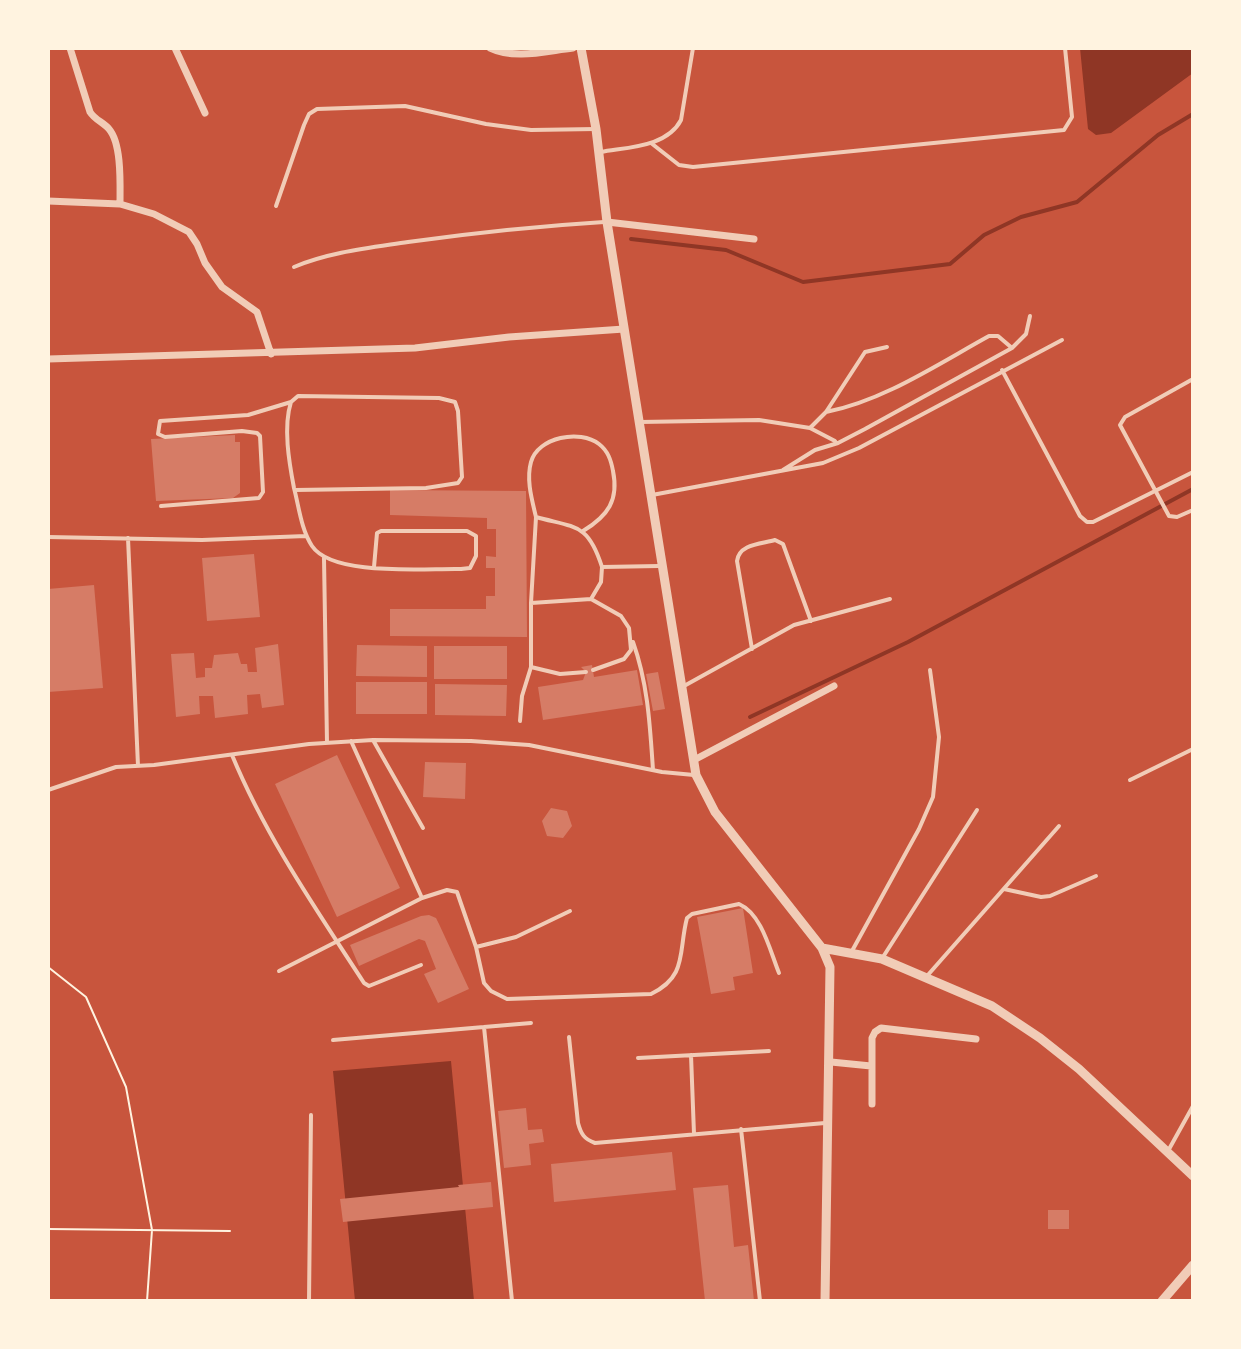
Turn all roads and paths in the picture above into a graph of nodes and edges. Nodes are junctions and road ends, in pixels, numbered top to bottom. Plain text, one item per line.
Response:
1 (70, 48) edge
2 (175, 48) edge
3 (490, 48) edge
4 (573, 48) edge
5 (581, 48) edge
6 (693, 48) edge
7 (1065, 48) edge
8 (205, 113) dead end
9 (596, 129) junction
10 (651, 143) junction
11 (599, 152) junction
12 (48, 201) edge
13 (120, 204) junction
14 (276, 206) dead end
15 (607, 222) junction
16 (754, 239) dead end
17 (294, 267) dead end
18 (1030, 316) dead end
19 (624, 329) junction
20 (1062, 340) dead end
21 (887, 347) dead end
22 (1012, 348) junction
23 (271, 354) junction
24 (48, 359) edge
25 (1002, 370) junction
26 (1193, 379) edge
27 (291, 402) junction
28 (826, 412) junction
29 (640, 422) junction
30 (810, 428) junction
31 (838, 443) junction
32 (781, 471) junction
33 (1193, 472) edge
34 (295, 490) junction
35 (1154, 492) junction
36 (652, 495) junction
37 (161, 506) dead end
38 (1193, 510) edge
39 (536, 517) junction
40 (583, 531) junction
41 (306, 536) junction
42 (48, 537) edge
43 (128, 538) junction
44 (324, 558) junction
45 (661, 566) junction
46 (374, 567) junction
47 (602, 567) junction
48 (591, 599) junction
49 (890, 599) dead end
50 (531, 603) junction
51 (811, 621) junction
52 (632, 639) junction
53 (752, 649) junction
54 (531, 667) junction
55 (593, 670) dead end
56 (930, 670) dead end
57 (586, 672) dead end
58 (834, 686) dead end
59 (681, 688) junction
60 (520, 721) dead end
61 (373, 740) junction
62 (351, 741) junction
63 (327, 743) junction
64 (1193, 749) edge
65 (232, 755) junction
66 (694, 760) junction
67 (138, 766) junction
68 (653, 770) junction
69 (696, 775) junction
70 (1130, 780) dead end
71 (48, 790) edge
72 (977, 810) dead end
73 (1059, 826) dead end
74 (423, 828) dead end
75 (1096, 876) dead end
76 (1004, 889) junction
77 (422, 898) junction
78 (570, 911) dead end
79 (337, 942) junction
80 (476, 947) junction
81 (822, 948) junction
82 (851, 954) junction
83 (882, 959) junction
84 (421, 965) dead end
85 (48, 967) edge
86 (279, 971) dead end
87 (779, 973) dead end
88 (927, 976) junction
89 (531, 1023) dead end
90 (484, 1027) junction
91 (569, 1037) dead end
92 (976, 1039) dead end
93 (333, 1040) dead end
94 (769, 1051) dead end
95 (691, 1055) junction
96 (638, 1058) dead end
97 (831, 1062) junction
98 (871, 1066) junction
99 (872, 1104) dead end
100 (1193, 1106) edge
101 (311, 1115) dead end
102 (828, 1123) junction
103 (741, 1129) junction
104 (694, 1134) junction
105 (1168, 1151) junction
106 (1193, 1176) edge
107 (48, 1229) edge
108 (152, 1230) junction
109 (230, 1231) dead end
110 (1193, 1265) edge
111 (147, 1301) edge
112 (309, 1301) edge
113 (512, 1301) edge
114 (760, 1301) edge
115 (825, 1301) edge
116 (1162, 1301) edge

1 - 13 street
2 - 8 street
3 - 4 street
5 - 9 street
6 - 10 lane
7 - 10 lane
9 - 11 street
9 - 14 lane
10 - 11 lane
11 - 15 street
12 - 13 street
13 - 23 street
15 - 16 street
15 - 17 lane
15 - 19 street
18 - 22 lane
19 - 23 street
19 - 29 street
20 - 25 lane
21 - 28 lane
22 - 28 lane
22 - 31 lane
23 - 24 street
25 - 32 lane
25 - 35 lane
26 - 35 lane
27 - 34 lane
27 - 34 lane
27 - 37 lane
28 - 30 lane
29 - 30 lane
29 - 36 street
30 - 31 lane
31 - 32 lane
32 - 36 lane
33 - 35 lane
34 - 41 lane
35 - 38 lane
36 - 45 street
39 - 40 lane
39 - 40 lane
39 - 50 lane
40 - 47 lane
41 - 43 lane
41 - 44 lane
42 - 43 lane
43 - 67 lane
44 - 46 lane
44 - 63 lane
45 - 47 lane
45 - 59 street
46 - 46 lane
47 - 48 lane
48 - 50 lane
48 - 52 lane
49 - 51 lane
50 - 54 lane
51 - 53 lane
51 - 53 lane
52 - 55 lane
52 - 68 lane
53 - 59 lane
54 - 57 lane
54 - 60 lane
56 - 82 lane
58 - 66 street
59 - 66 street
61 - 62 lane
61 - 68 lane
61 - 74 lane
62 - 63 lane
62 - 77 lane
63 - 65 lane
64 - 70 lane
65 - 67 lane
65 - 79 lane
66 - 69 street
67 - 71 lane
68 - 69 lane
69 - 81 street
72 - 83 lane
73 - 76 lane
75 - 76 lane
76 - 88 lane
77 - 79 lane
77 - 80 lane
78 - 80 lane
79 - 84 lane
79 - 86 lane
80 - 87 lane
81 - 82 street
81 - 97 street
82 - 83 street
83 - 88 street
85 - 108 path
88 - 105 street
89 - 90 lane
90 - 93 lane
90 - 113 lane
91 - 104 lane
92 - 98 street
94 - 95 lane
95 - 96 lane
95 - 104 lane
97 - 98 street
97 - 102 street
98 - 99 street
100 - 105 lane
101 - 112 lane
102 - 103 lane
102 - 115 street
103 - 104 lane
103 - 114 lane
105 - 106 street
107 - 108 path
108 - 109 path
108 - 111 path
110 - 116 street

